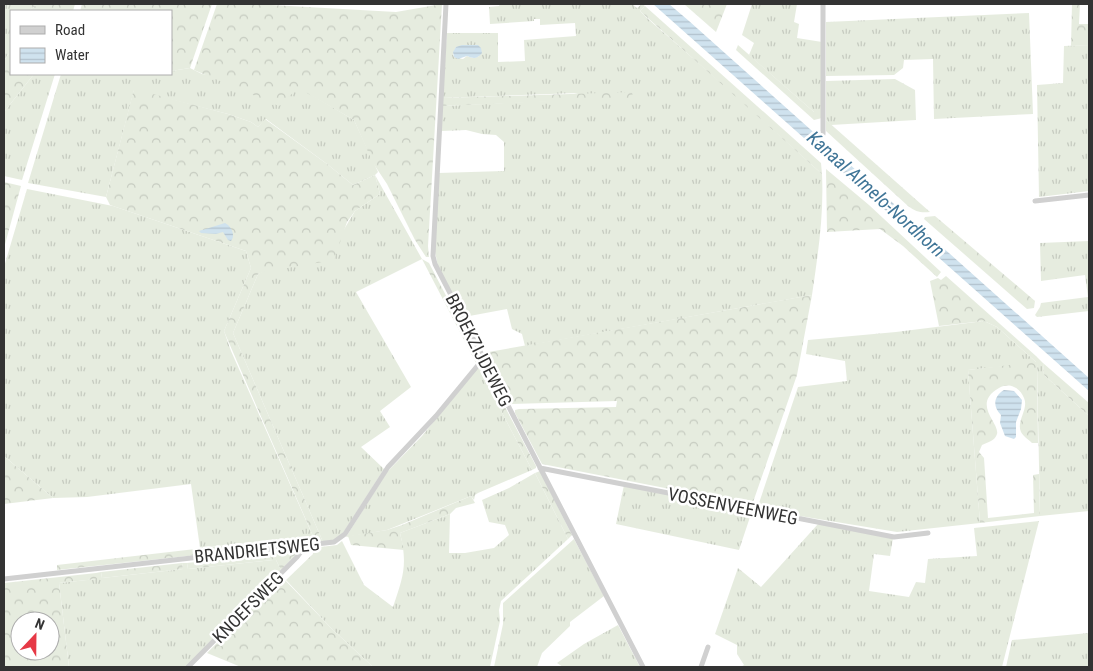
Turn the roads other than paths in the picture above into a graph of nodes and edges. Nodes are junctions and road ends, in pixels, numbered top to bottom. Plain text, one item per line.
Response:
1 (446, 4) edge
2 (823, 4) edge
3 (823, 134) dead end
4 (1089, 195) edge
5 (1035, 201) dead end
6 (483, 359) junction
7 (540, 468) junction
8 (928, 533) dead end
9 (306, 545) junction
10 (4, 579) edge
11 (708, 647) dead end
12 (188, 667) edge
13 (643, 667) edge
14 (701, 667) edge

1 - 6 street, BROEKZIJDEWEG
2 - 3 street
4 - 5 street
6 - 7 street, BROEKZIJDEWEG
6 - 9 street, BRANDRIETSWEG
7 - 8 street, VOSSENVEENWEG
7 - 13 street, BROEKZIJDEWEG
9 - 10 street, BRANDRIETSWEG
9 - 12 street, KNOEFSWEG
11 - 14 street

